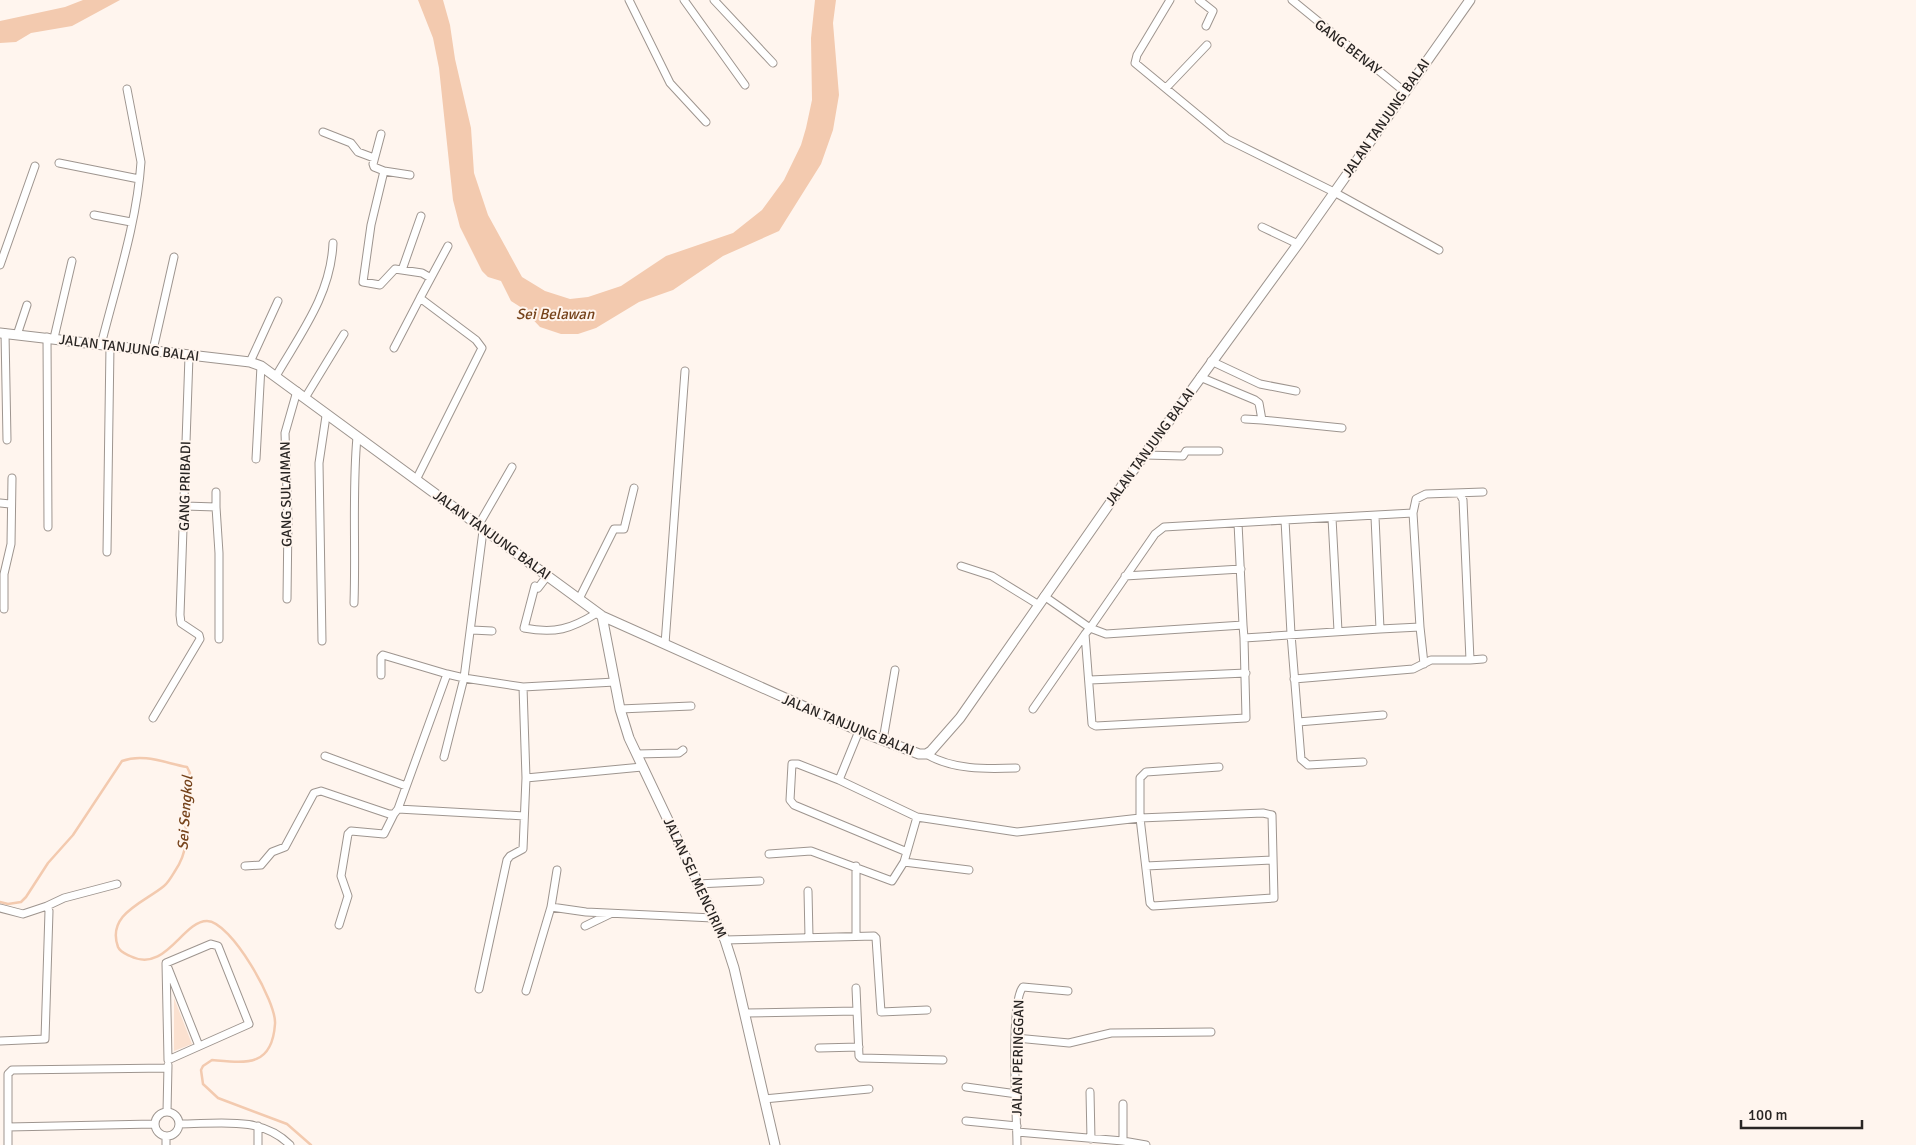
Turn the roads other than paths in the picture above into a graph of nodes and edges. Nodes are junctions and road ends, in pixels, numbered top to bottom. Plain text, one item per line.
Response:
1 (629, 0) edge
2 (684, 0) edge
3 (714, 0) edge
4 (1170, 0) edge
5 (1199, 0) edge
6 (1292, 0) edge
7 (1470, 0) edge
8 (1206, 26) dead end
9 (1207, 44) dead end
10 (773, 63) dead end
11 (745, 85) dead end
12 (1166, 88) junction
13 (127, 89) dead end
14 (1405, 92) junction
15 (706, 122) dead end
16 (323, 132) dead end
17 (381, 134) dead end
18 (374, 158) junction
19 (59, 163) dead end
20 (35, 166) dead end
21 (384, 170) junction
22 (410, 175) dead end
23 (139, 179) junction
24 (1334, 192) junction
25 (94, 216) dead end
26 (421, 216) dead end
27 (131, 222) junction
28 (1262, 227) dead end
29 (332, 243) dead end
30 (1298, 244) junction
31 (448, 246) dead end
32 (1439, 250) dead end
33 (174, 257) dead end
34 (72, 261) dead end
35 (0, 265) edge
36 (402, 270) junction
37 (429, 277) junction
38 (420, 298) junction
39 (278, 301) dead end
40 (27, 305) dead end
41 (2, 333) edge
42 (17, 334) junction
43 (344, 334) dead end
44 (50, 338) junction
45 (105, 345) junction
46 (394, 348) dead end
47 (153, 350) junction
48 (189, 356) junction
49 (1211, 361) junction
50 (250, 362) junction
51 (260, 366) junction
52 (685, 371) dead end
53 (276, 376) junction
54 (1200, 377) junction
55 (297, 391) junction
56 (1296, 391) dead end
57 (305, 398) junction
58 (326, 416) junction
59 (1245, 419) dead end
60 (1262, 420) junction
61 (1342, 428) dead end
62 (357, 436) junction
63 (7, 440) dead end
64 (1219, 451) dead end
65 (1145, 455) junction
66 (256, 459) dead end
67 (512, 467) dead end
68 (12, 478) dead end
69 (416, 480) junction
70 (634, 488) dead end
71 (216, 492) dead end
72 (1483, 492) dead end
73 (1460, 494) junction
74 (0, 503) edge
75 (10, 504) junction
76 (185, 506) junction
77 (216, 507) junction
78 (1413, 513) junction
79 (1375, 516) junction
80 (1332, 518) junction
81 (1286, 520) junction
82 (1238, 522) junction
83 (48, 527) dead end
84 (480, 529) junction
85 (108, 552) dead end
86 (961, 566) dead end
87 (1240, 569) junction
88 (548, 575) junction
89 (1125, 576) junction
90 (1044, 596) junction
91 (287, 599) dead end
92 (580, 599) junction
93 (354, 603) dead end
94 (1039, 605) junction
95 (4, 609) dead end
96 (600, 614) junction
97 (1243, 625) junction
98 (1420, 627) junction
99 (1380, 629) junction
100 (472, 630) junction
101 (492, 631) dead end
102 (1087, 631) junction
103 (1338, 631) junction
104 (1291, 634) junction
105 (1244, 638) junction
106 (219, 639) dead end
107 (322, 640) dead end
108 (665, 644) junction
109 (1482, 659) dead end
110 (1470, 660) junction
111 (1424, 664) junction
112 (895, 670) dead end
113 (1246, 673) junction
114 (447, 674) junction
115 (381, 675) dead end
116 (464, 678) junction
117 (1294, 679) junction
118 (1090, 680) junction
119 (615, 682) junction
120 (523, 687) junction
121 (691, 706) dead end
122 (620, 709) junction
123 (1033, 709) dead end
124 (1382, 715) dead end
125 (153, 718) dead end
126 (1298, 722) junction
127 (859, 731) junction
128 (883, 740) junction
129 (683, 750) dead end
130 (637, 754) junction
131 (926, 754) junction
132 (325, 756) dead end
133 (444, 757) dead end
134 (1363, 762) dead end
135 (642, 767) junction
136 (1219, 767) dead end
137 (1016, 768) dead end
138 (526, 778) junction
139 (839, 780) junction
140 (406, 786) junction
141 (396, 812) junction
142 (524, 816) junction
143 (917, 817) junction
144 (1140, 818) junction
145 (907, 852) junction
146 (769, 854) dead end
147 (1273, 860) junction
148 (904, 862) junction
149 (245, 866) dead end
150 (856, 866) junction
151 (1146, 866) junction
152 (557, 870) dead end
153 (969, 870) dead end
154 (760, 881) dead end
155 (117, 884) dead end
156 (697, 884) junction
157 (808, 891) dead end
158 (47, 906) junction
159 (551, 907) junction
160 (0, 908) edge
161 (613, 913) junction
162 (714, 918) junction
163 (339, 925) dead end
164 (585, 926) dead end
165 (856, 936) junction
166 (808, 937) junction
167 (724, 940) junction
168 (166, 963) junction
169 (856, 988) dead end
170 (479, 989) dead end
171 (526, 991) dead end
172 (1068, 991) dead end
173 (927, 1010) dead end
174 (857, 1011) junction
175 (746, 1013) junction
176 (1211, 1032) dead end
177 (1015, 1038) junction
178 (0, 1041) edge
179 (199, 1046) junction
180 (859, 1047) junction
181 (819, 1048) dead end
182 (943, 1060) dead end
183 (168, 1064) junction
184 (966, 1087) dead end
185 (869, 1089) dead end
186 (1090, 1092) dead end
187 (1017, 1094) junction
188 (764, 1099) junction
189 (1123, 1104) dead end
190 (167, 1112) junction
191 (966, 1121) dead end
192 (154, 1124) junction
193 (179, 1124) junction
194 (258, 1126) junction
195 (8, 1127) junction
196 (1017, 1129) junction
197 (166, 1137) junction
198 (1091, 1139) junction
199 (1123, 1141) junction
200 (8, 1145) edge
201 (166, 1145) edge
202 (258, 1145) edge
203 (290, 1145) edge
204 (775, 1145) edge
205 (1017, 1145) edge
206 (1146, 1145) edge

1 - 15 street
2 - 11 street
3 - 10 street
4 - 12 street
5 - 8 street
6 - 14 street, GANG BENAY
7 - 14 street, JALAN TANJUNG BALAI
9 - 12 street
12 - 24 street
13 - 23 street
14 - 24 street, JALAN TANJUNG BALAI
16 - 18 street
17 - 18 street
18 - 21 street
19 - 23 street
20 - 35 street
21 - 22 street
21 - 36 street
23 - 27 street
24 - 30 street, JALAN TANJUNG BALAI
24 - 32 street
25 - 27 street
26 - 36 street
27 - 45 street
28 - 30 street
29 - 53 street
30 - 49 street, JALAN TANJUNG BALAI
31 - 37 street
33 - 47 street
34 - 44 street
36 - 37 street
37 - 38 street
38 - 46 street
38 - 69 street
39 - 50 street
40 - 42 street
41 - 42 street, JALAN TANJUNG BALAI
41 - 63 street
42 - 44 street, JALAN TANJUNG BALAI
43 - 57 street
44 - 45 street, JALAN TANJUNG BALAI
44 - 83 street
45 - 47 street, JALAN TANJUNG BALAI
45 - 85 street
47 - 48 street, JALAN TANJUNG BALAI
48 - 50 street, JALAN TANJUNG BALAI
48 - 76 street, GANG PRIBADI
49 - 54 street, JALAN TANJUNG BALAI
49 - 56 street
50 - 51 street, JALAN TANJUNG BALAI
51 - 53 street, JALAN TANJUNG BALAI
51 - 66 street
52 - 108 street
53 - 55 street, JALAN TANJUNG BALAI
54 - 60 street
54 - 65 street, JALAN TANJUNG BALAI
55 - 57 street, JALAN TANJUNG BALAI
55 - 91 street, GANG SULAIMAN
57 - 58 street, JALAN TANJUNG BALAI
58 - 62 street, JALAN TANJUNG BALAI
58 - 107 street
59 - 60 street
60 - 61 street
62 - 69 street, JALAN TANJUNG BALAI
62 - 93 street
64 - 65 street
65 - 90 street, JALAN TANJUNG BALAI
67 - 84 street
68 - 75 street
69 - 84 street, JALAN TANJUNG BALAI
70 - 92 street
71 - 77 street
72 - 73 street
73 - 78 street
73 - 110 street
74 - 75 street
75 - 95 street
76 - 77 street
76 - 125 street, GANG PRIBADI
77 - 106 street
78 - 79 street
78 - 98 street
79 - 80 street
79 - 99 street
80 - 81 street
80 - 103 street
81 - 82 street
81 - 104 street
82 - 87 street
82 - 89 street
84 - 88 street, JALAN TANJUNG BALAI
84 - 100 street
86 - 94 street
87 - 89 street
87 - 97 street
88 - 92 street, JALAN TANJUNG BALAI
88 - 96 street
89 - 102 street
90 - 94 street, JALAN TANJUNG BALAI
90 - 102 street
92 - 96 street, JALAN TANJUNG BALAI
94 - 131 street, JALAN TANJUNG BALAI
96 - 108 street, JALAN TANJUNG BALAI
96 - 119 street, JALAN SEI MENCIRIM
97 - 102 street
97 - 105 street
98 - 99 street
98 - 111 street
99 - 103 street
100 - 101 street
100 - 116 street
102 - 118 street
102 - 123 street
103 - 104 street
104 - 105 street
104 - 117 street
105 - 113 street
108 - 127 street, JALAN TANJUNG BALAI
109 - 110 street
110 - 111 street
111 - 117 street
112 - 128 street
113 - 118 street
113 - 118 street
114 - 115 street
114 - 116 street
114 - 140 street
116 - 120 street
116 - 133 street
117 - 126 street
119 - 120 street
119 - 122 street, JALAN SEI MENCIRIM
120 - 138 street
121 - 122 street
122 - 130 street, JALAN SEI MENCIRIM
124 - 126 street
126 - 134 street
127 - 128 street, JALAN TANJUNG BALAI
127 - 139 street
128 - 131 street, JALAN TANJUNG BALAI
129 - 130 street
130 - 135 street, JALAN SEI MENCIRIM
131 - 137 street
132 - 140 street
135 - 138 street
135 - 156 street, JALAN SEI MENCIRIM
136 - 144 street
138 - 142 street
139 - 143 street
139 - 145 street
140 - 141 street
141 - 142 street
141 - 149 street
141 - 163 street
142 - 170 street
143 - 144 street
143 - 145 street
144 - 147 street
144 - 151 street
145 - 148 street
146 - 150 street
147 - 151 street
147 - 151 street
148 - 150 street
148 - 153 street
150 - 165 street
152 - 159 street
154 - 156 street
155 - 158 street
156 - 162 street, JALAN SEI MENCIRIM
157 - 166 street
158 - 160 street
158 - 178 street
159 - 161 street
159 - 171 street
161 - 162 street
161 - 164 street
162 - 167 street, JALAN SEI MENCIRIM
165 - 166 street
165 - 173 street
166 - 167 street
167 - 175 street, JALAN SEI MENCIRIM
168 - 179 street
168 - 179 street
168 - 183 street
169 - 174 street
172 - 177 street, JALAN PERINGGAN
174 - 175 street
174 - 180 street
175 - 188 street, JALAN SEI MENCIRIM
176 - 177 street
177 - 187 street, JALAN PERINGGAN
179 - 183 street
180 - 181 street
180 - 182 street
183 - 190 street
183 - 195 street
184 - 187 street
185 - 188 street
186 - 198 street
187 - 196 street, JALAN PERINGGAN
188 - 204 street, JALAN SEI MENCIRIM
189 - 199 street
190 - 192 street
190 - 193 street
191 - 196 street
192 - 195 street
192 - 197 street
193 - 194 street
193 - 197 street
194 - 202 street
194 - 203 street
195 - 200 street
196 - 198 street
196 - 205 street, JALAN PERINGGAN
197 - 201 street
198 - 199 street
199 - 206 street

